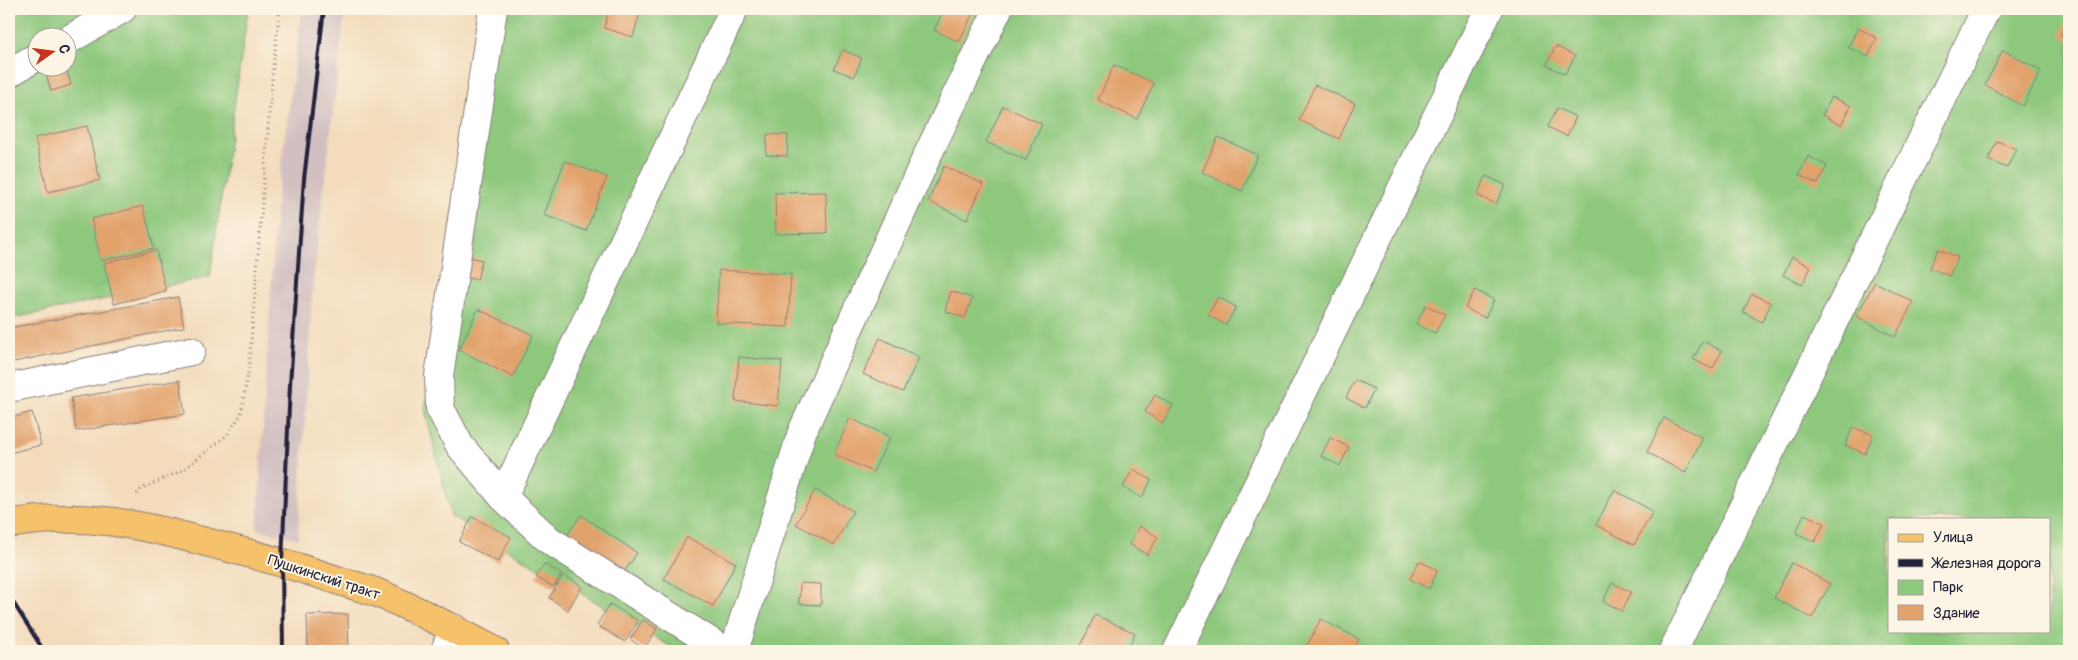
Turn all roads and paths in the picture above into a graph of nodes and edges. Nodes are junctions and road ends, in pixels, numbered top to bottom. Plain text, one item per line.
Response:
1 (122, 9) edge
2 (280, 9) edge
3 (492, 9) edge
4 (734, 9) edge
5 (998, 9) edge
6 (1489, 9) edge
7 (1986, 9) edge
8 (78, 34) edge
9 (28, 62) edge
10 (9, 73) edge
11 (191, 351) dead end
12 (9, 388) edge
13 (503, 497) junction
14 (9, 524) edge
15 (132, 524) junction
16 (450, 640) edge
17 (495, 651) edge
18 (725, 651) edge
19 (734, 651) edge
20 (1177, 651) edge
21 (1673, 651) edge

1 - 8 lane
2 - 15 path
3 - 13 lane
4 - 13 lane
5 - 19 lane
6 - 20 lane
7 - 21 lane
9 - 10 lane
11 - 12 lane
13 - 18 lane
14 - 15 main road, Пушкинский тракт
15 - 16 main road, Пушкинский тракт
16 - 17 main road, Пушкинский тракт

